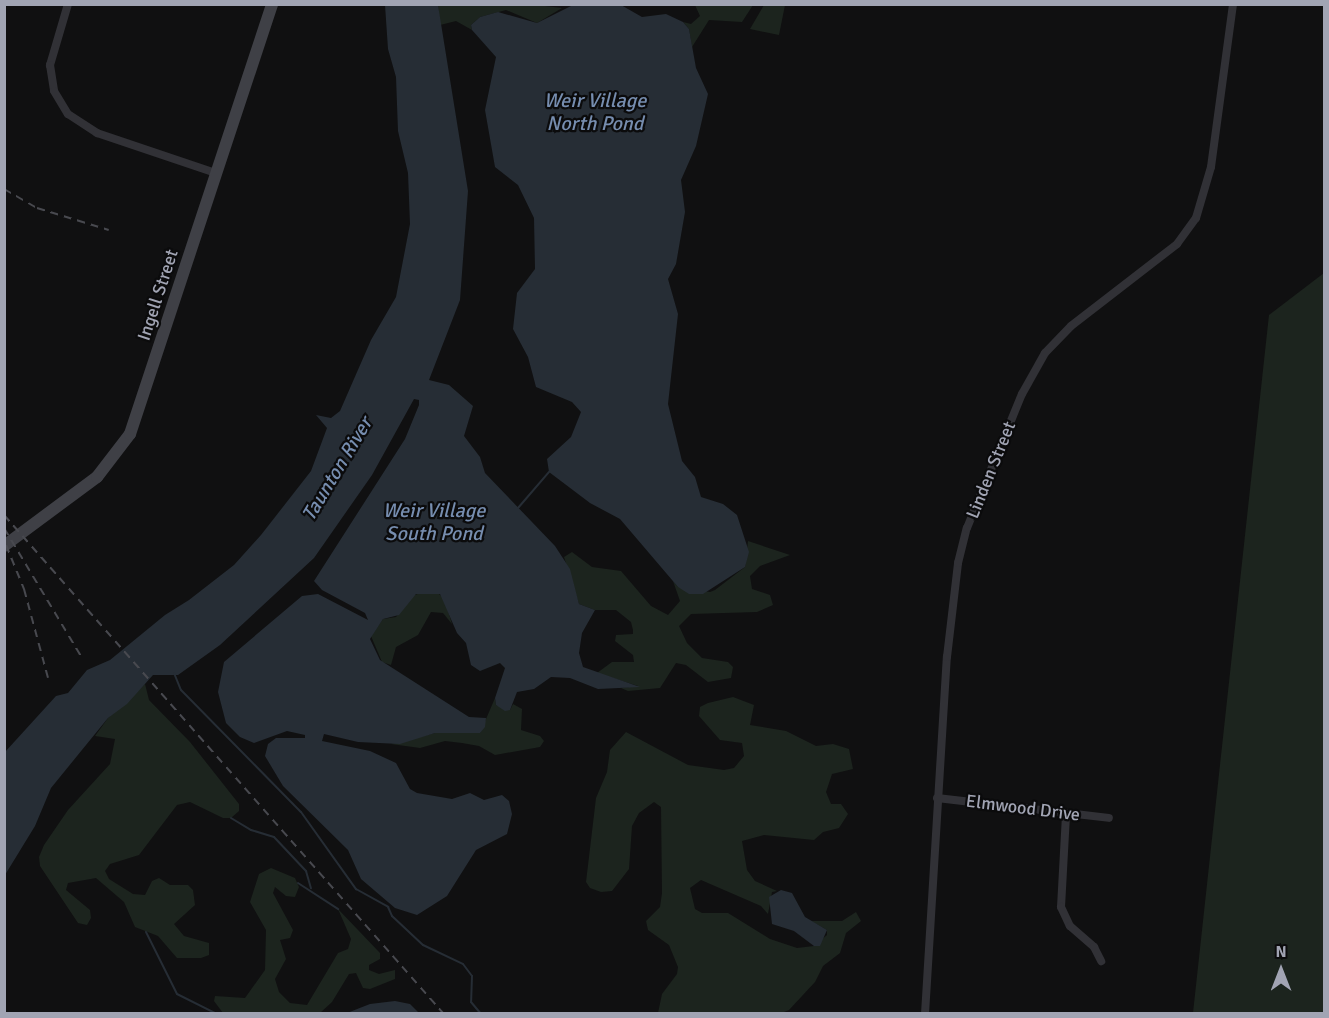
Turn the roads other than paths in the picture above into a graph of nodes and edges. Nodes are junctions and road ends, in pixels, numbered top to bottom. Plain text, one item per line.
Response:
1 (68, 4) edge
2 (272, 4) edge
3 (1233, 4) edge
4 (216, 173) junction
5 (4, 546) edge
6 (937, 798) junction
7 (1066, 815) junction
8 (1109, 818) dead end
9 (1101, 961) dead end
10 (925, 1014) edge

1 - 4 street
2 - 4 street, Ingell Street
3 - 6 street, Linden Street
4 - 5 street, Ingell Street
6 - 7 street, Elmwood Drive
6 - 10 street, Linden Street
7 - 8 street, Elmwood Drive
7 - 9 street

